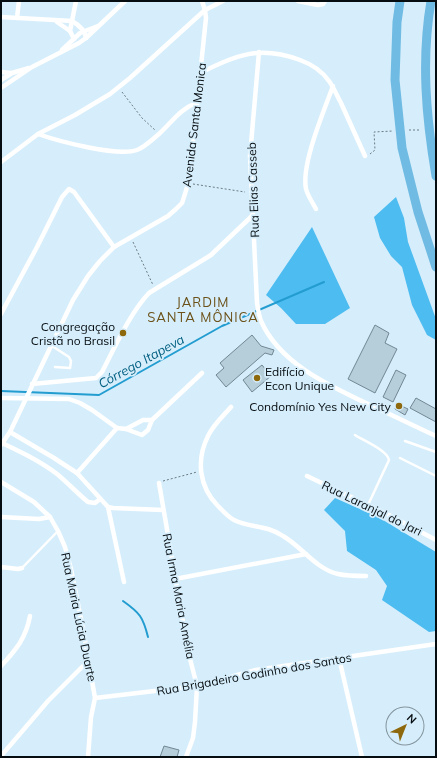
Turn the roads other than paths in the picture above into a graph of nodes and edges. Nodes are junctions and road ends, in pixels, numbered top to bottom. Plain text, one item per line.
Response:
1 (19, 1) edge
2 (76, 1) edge
3 (125, 1) edge
4 (202, 1) edge
5 (223, 1) edge
6 (298, 1) edge
7 (400, 1) edge
8 (431, 1) edge
9 (324, 2) edge
10 (205, 10) junction
11 (1, 16) edge
12 (17, 18) junction
13 (56, 21) junction
14 (72, 21) junction
15 (99, 25) junction
16 (70, 30) junction
17 (83, 31) junction
18 (73, 38) junction
19 (86, 38) junction
20 (79, 43) junction
21 (60, 52) junction
22 (259, 52) junction
23 (32, 67) junction
24 (1, 72) edge
25 (12, 73) junction
26 (200, 73) junction
27 (16, 79) junction
28 (1, 81) edge
29 (332, 86) junction
30 (3, 87) edge
31 (196, 103) junction
32 (38, 134) junction
33 (365, 156) road end
34 (1, 162) edge
35 (436, 176) edge
36 (316, 208) dead end
37 (253, 216) junction
38 (114, 247) junction
39 (436, 267) edge
40 (1, 314) edge
41 (52, 345) junction
42 (55, 367) dead end
43 (202, 373) dead end
44 (31, 386) junction
45 (1, 398) edge
46 (25, 398) junction
47 (231, 407) dead end
48 (152, 420) junction
49 (117, 428) junction
50 (126, 429) junction
51 (10, 432) junction
52 (355, 436) dead end
53 (436, 436) edge
54 (405, 441) dead end
55 (2, 444) edge
56 (436, 452) edge
57 (400, 458) dead end
58 (77, 473) junction
59 (307, 476) dead end
60 (436, 476) edge
61 (1, 482) edge
62 (159, 483) road end
63 (100, 500) junction
64 (368, 505) junction
65 (108, 507) junction
66 (163, 510) junction
67 (1, 517) edge
68 (50, 517) junction
69 (58, 531) junction
70 (436, 540) edge
71 (306, 554) junction
72 (1, 567) edge
73 (22, 568) joint
74 (366, 576) dead end
75 (175, 579) junction
76 (124, 582) dead end
77 (30, 616) dead end
78 (436, 644) edge
79 (338, 658) junction
80 (88, 661) junction
81 (1, 666) edge
82 (197, 686) junction
83 (95, 698) junction
84 (1, 756) edge
85 (88, 757) edge
86 (186, 757) edge
87 (362, 757) edge

1 - 12 street
2 - 14 street
3 - 15 street
4 - 10 street, Avenida Santa Monica
5 - 10 street
6 - 9 street
7 - 39 highway
8 - 35 highway
10 - 26 street, Avenida Santa Monica
10 - 32 street
11 - 12 street
12 - 13 street
13 - 14 street
13 - 16 street
14 - 16 street
14 - 17 street
15 - 17 street
15 - 19 street
16 - 18 street
17 - 18 street
17 - 19 street
18 - 20 street
18 - 21 street
19 - 20 street
20 - 21 street
21 - 23 street
22 - 26 street
22 - 29 street
22 - 37 street, Rua Elias Casseb
23 - 25 street
23 - 27 street
24 - 25 street
25 - 27 street
25 - 28 street
26 - 31 street, Avenida Santa Monica
27 - 30 street
28 - 30 street
29 - 33 street
29 - 36 street
31 - 32 street
31 - 38 street, Avenida Santa Monica
32 - 34 street
37 - 44 street
37 - 53 street, Rua Elias Casseb
38 - 40 street
38 - 41 street, Avenida Santa Monica
41 - 42 lane
41 - 44 street, Avenida Santa Monica
43 - 48 street
44 - 46 street, Avenida Santa Monica
45 - 46 street
46 - 49 street
46 - 51 street, Avenida Santa Monica
47 - 71 street
48 - 50 street
48 - 50 street
49 - 50 street
49 - 58 street
51 - 55 street, Avenida Santa Monica
51 - 58 street
52 - 64 lane
54 - 56 lane
55 - 63 street
57 - 60 lane
58 - 63 street
59 - 64 street, Rua Laranjal do Jari
61 - 68 street, Rua Maria Lúcia Duarte
62 - 66 street, Rua Irma Maria Amélia
63 - 65 street
64 - 70 street, Rua Laranjal do Jari
65 - 66 street
65 - 76 street
66 - 75 street, Rua Irma Maria Amélia
67 - 68 street
68 - 69 street, Rua Maria Lúcia Duarte
69 - 73 lane
69 - 80 street, Rua Maria Lúcia Duarte
71 - 74 street
71 - 75 street
72 - 73 street
75 - 82 street, Rua Irma Maria Amélia
77 - 81 street
78 - 79 street, Rua Brigadeiro Godinho dos Santos
79 - 82 street, Rua Brigadeiro Godinho dos Santos
79 - 87 street
80 - 83 street, Rua Maria Lúcia Duarte
80 - 84 street
82 - 83 street, Rua Brigadeiro Godinho dos Santos
82 - 86 street, Rua Irma Maria Amélia
83 - 85 street, Rua Maria Lúcia Duarte

